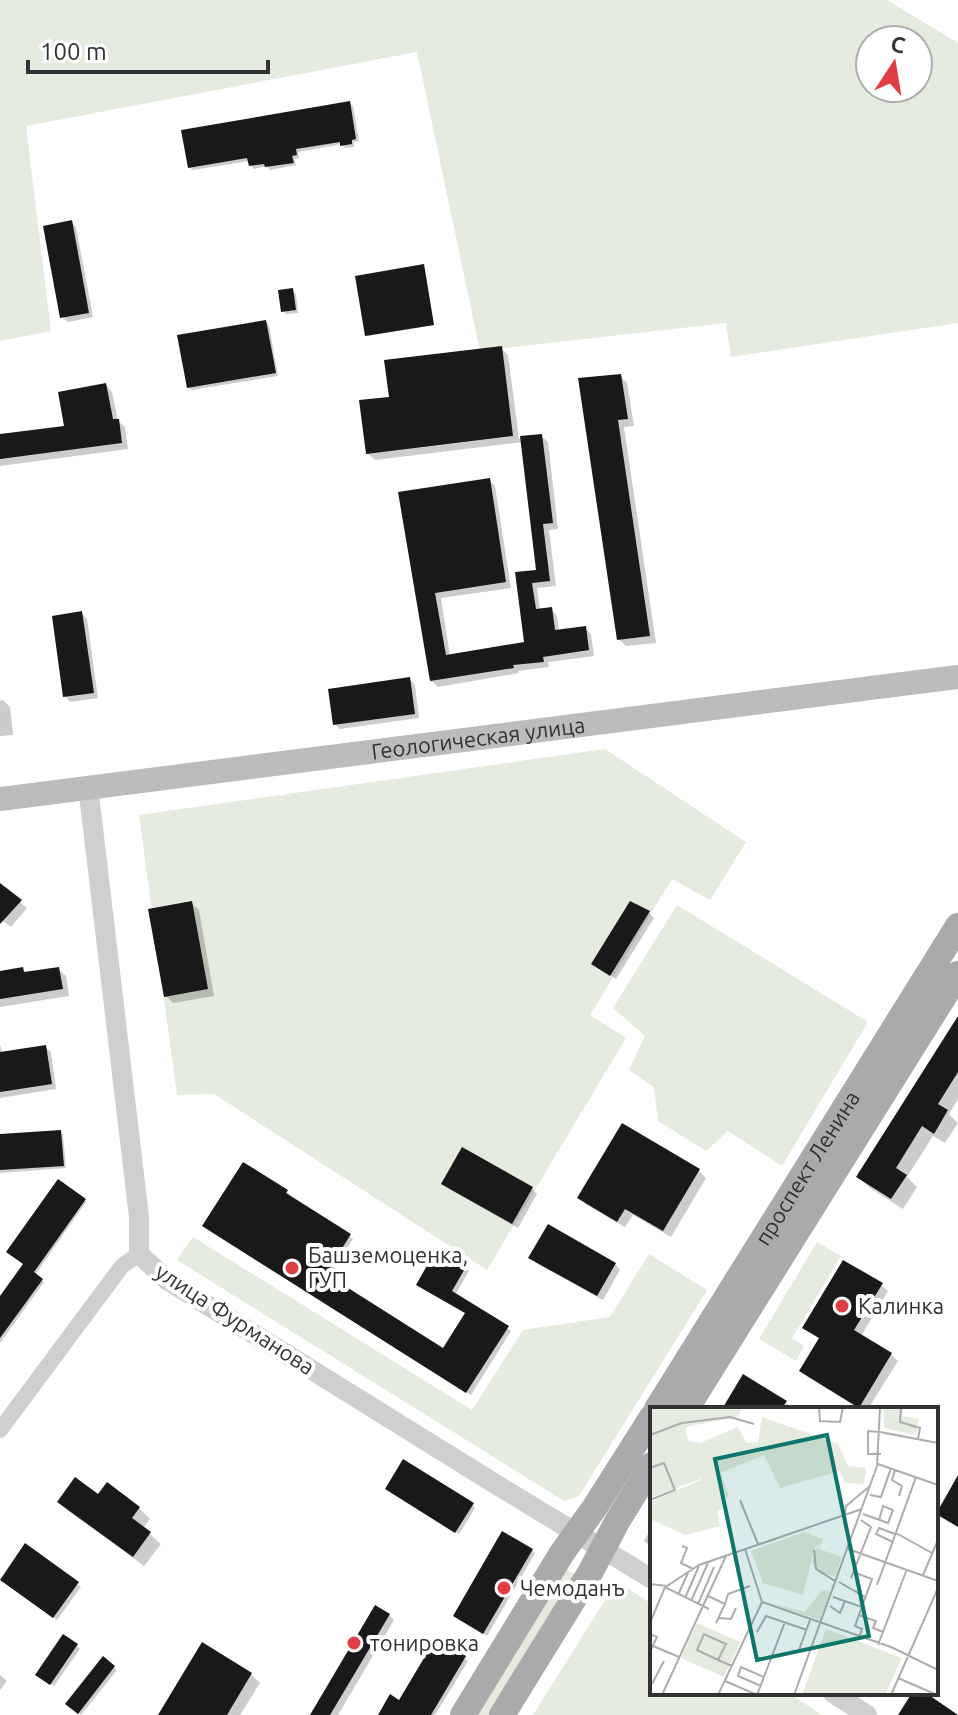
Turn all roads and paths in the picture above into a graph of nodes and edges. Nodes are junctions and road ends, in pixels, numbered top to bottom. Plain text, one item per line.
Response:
1 (958, 677) edge
2 (88, 786) junction
3 (0, 799) edge
4 (958, 926) edge
5 (952, 973) edge
6 (139, 1254) junction
7 (658, 1407) edge
8 (687, 1407) edge
9 (650, 1420) edge
10 (0, 1430) edge
11 (650, 1468) edge
12 (576, 1533) junction
13 (602, 1548) junction
14 (650, 1578) edge
15 (836, 1695) edge
16 (463, 1715) edge
17 (502, 1715) edge
18 (867, 1715) edge

1 - 2 main road, Геологическая улица
2 - 3 main road, Геологическая улица
2 - 6 street, улица Фурманова
4 - 5 main road, проспект Ленина
5 - 7 main road, проспект Ленина
5 - 8 main road, проспект Ленина
6 - 10 street
6 - 12 street, улица Фурманова
9 - 12 main road
11 - 13 main road
12 - 13 street, улица Фурманова
12 - 16 main road
13 - 14 street, улица Фурманова
13 - 17 main road
15 - 18 street

